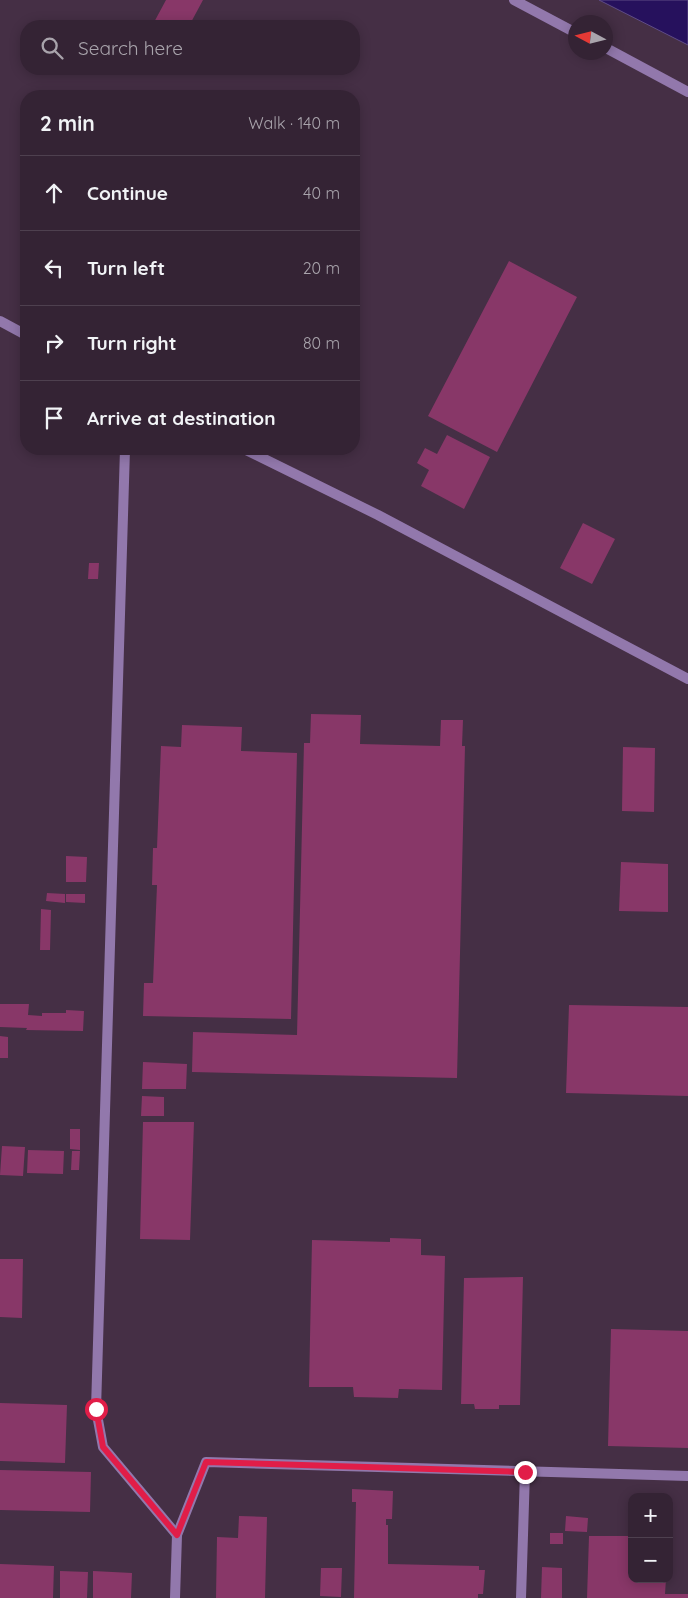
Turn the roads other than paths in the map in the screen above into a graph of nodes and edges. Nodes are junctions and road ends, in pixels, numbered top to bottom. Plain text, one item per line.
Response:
1 (514, 0) edge
2 (568, 29) edge
3 (613, 52) edge
4 (688, 92) edge
5 (0, 321) edge
6 (20, 332) edge
7 (125, 455) edge
8 (256, 455) edge
9 (688, 679) edge
10 (525, 1472) junction
11 (688, 1476) edge
12 (177, 1535) junction
13 (175, 1598) edge
14 (521, 1598) edge

1 - 2 street
3 - 4 street
5 - 6 street
7 - 12 street
8 - 9 street
10 - 11 street
10 - 12 street
10 - 14 street
12 - 13 street

